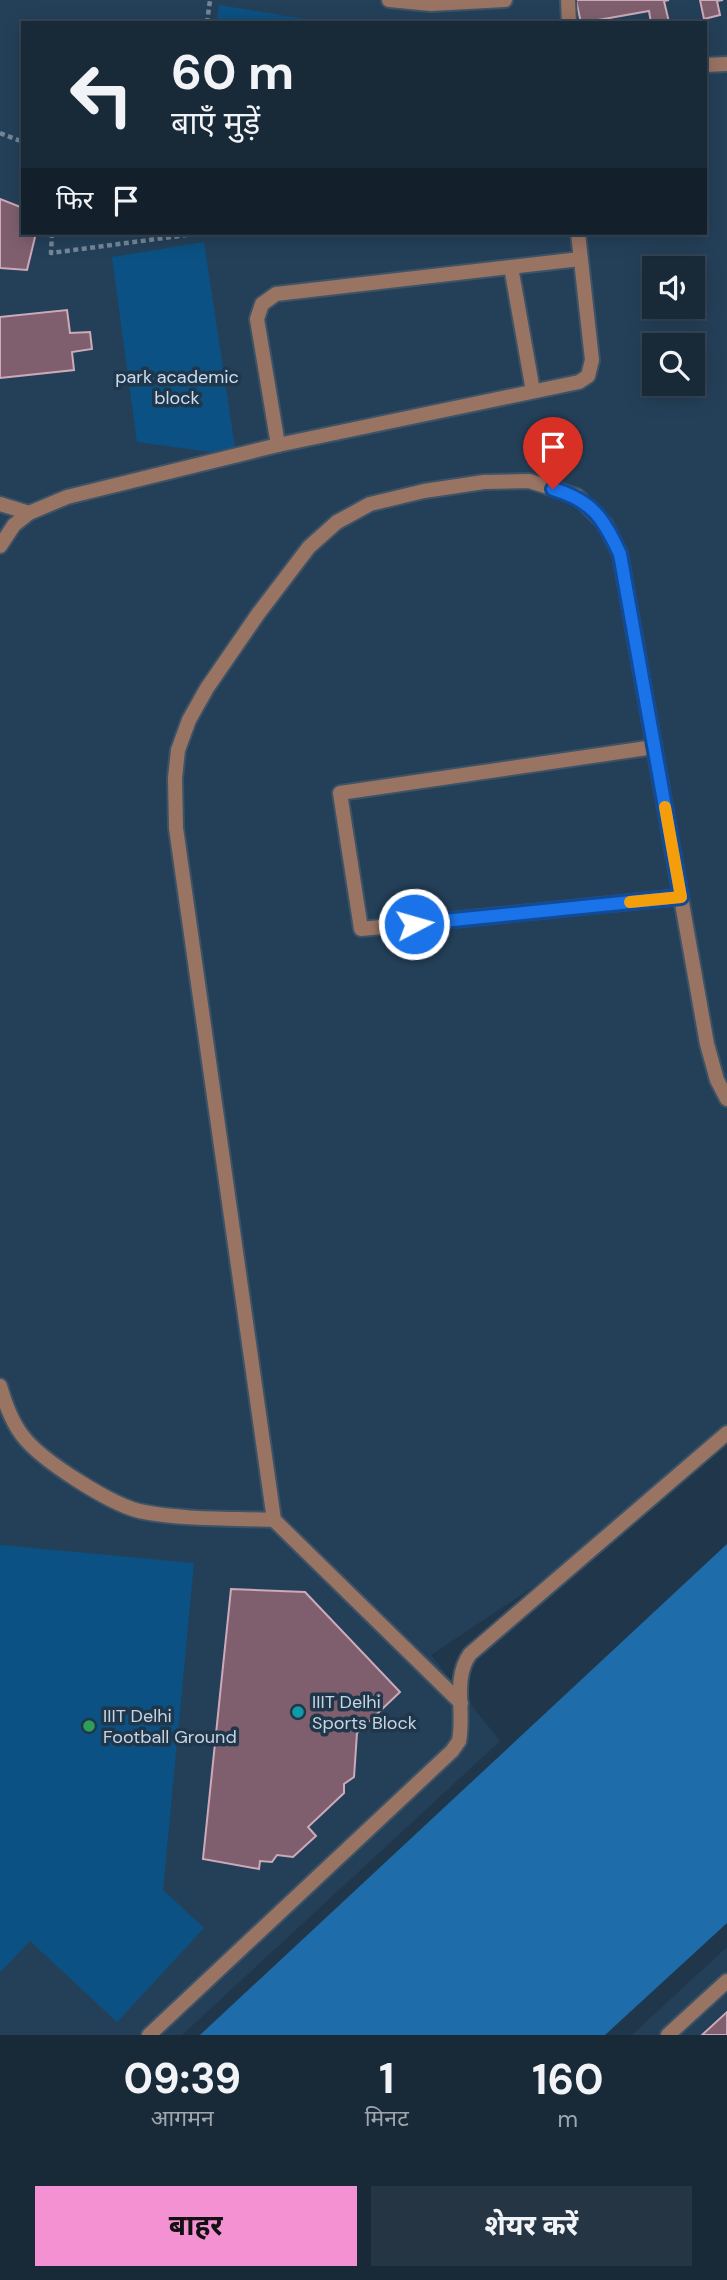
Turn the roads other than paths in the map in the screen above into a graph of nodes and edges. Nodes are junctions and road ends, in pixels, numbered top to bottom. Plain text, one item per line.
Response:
1 (389, 0) edge
2 (505, 0) edge
3 (568, 0) edge
4 (569, 21) edge
5 (727, 64) edge
6 (707, 65) edge
7 (578, 235) edge
8 (580, 259) junction
9 (511, 267) junction
10 (533, 391) junction
11 (278, 445) junction
12 (0, 504) edge
13 (29, 513) junction
14 (0, 546) edge
15 (654, 747) junction
16 (681, 897) junction
17 (727, 1098) edge
18 (0, 1386) edge
19 (727, 1433) edge
20 (274, 1520) junction
21 (461, 1703) junction
22 (727, 1981) edge
23 (149, 2035) edge
24 (668, 2035) edge

1 - 2 street
3 - 4 street
5 - 6 street
7 - 8 street
8 - 9 street
8 - 10 street
9 - 10 street
9 - 11 street
10 - 11 street
11 - 13 street
12 - 13 street
13 - 14 street
15 - 16 street
15 - 16 street
15 - 20 street
16 - 17 street
18 - 20 street
19 - 21 street
20 - 21 street
21 - 23 street
22 - 24 street

